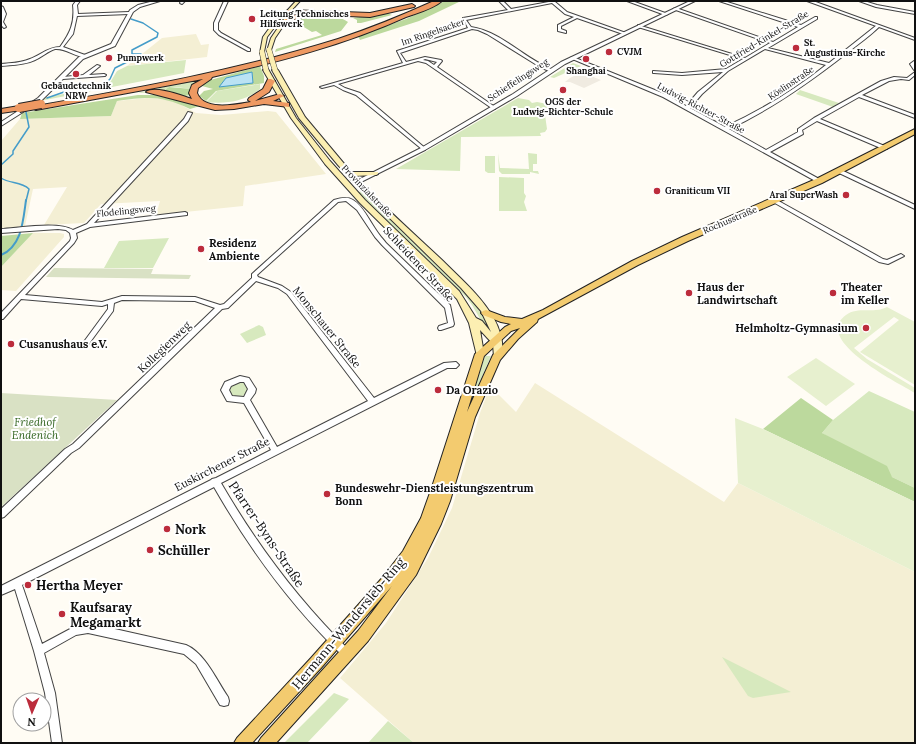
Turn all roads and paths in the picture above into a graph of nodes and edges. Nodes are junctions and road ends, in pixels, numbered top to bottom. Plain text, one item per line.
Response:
1 (78, 1) edge
2 (158, 1) edge
3 (226, 1) edge
4 (427, 1) edge
5 (438, 1) edge
6 (501, 1) edge
7 (630, 1) edge
8 (693, 1) edge
9 (722, 1) edge
10 (812, 1) edge
11 (861, 1) edge
12 (553, 2) edge
13 (297, 3) edge
14 (2, 5) edge
15 (675, 9) junction
16 (510, 10) junction
17 (288, 13) junction
18 (915, 13) edge
19 (129, 14) junction
20 (310, 14) junction
21 (666, 14) junction
22 (76, 16) junction
23 (577, 17) junction
24 (816, 18) dead end
25 (353, 22) dead end
26 (281, 24) junction
27 (639, 26) junction
28 (878, 26) junction
29 (4, 27) dead end
30 (802, 27) junction
31 (471, 28) junction
32 (346, 31) dead end
33 (565, 32) dead end
34 (624, 34) junction
35 (328, 39) junction
36 (915, 39) edge
37 (773, 43) junction
38 (61, 48) junction
39 (766, 48) junction
40 (249, 50) dead end
41 (84, 56) junction
42 (572, 58) junction
43 (746, 59) junction
44 (418, 60) junction
45 (915, 62) edge
46 (404, 64) junction
47 (1, 65) edge
48 (830, 65) junction
49 (98, 66) dead end
50 (435, 67) junction
51 (915, 69) edge
52 (231, 70) junction
53 (550, 70) junction
54 (727, 70) junction
55 (654, 72) dead end
56 (915, 73) edge
57 (104, 75) dead end
58 (85, 76) junction
59 (63, 78) junction
60 (271, 81) junction
61 (336, 84) junction
62 (322, 87) dead end
63 (283, 94) junction
64 (859, 95) junction
65 (95, 98) junction
66 (197, 101) junction
67 (256, 101) junction
68 (37, 105) junction
69 (286, 105) junction
70 (493, 108) junction
71 (686, 108) junction
72 (16, 110) junction
73 (1, 111) edge
74 (190, 113) dead end
75 (1, 114) edge
76 (915, 117) edge
77 (816, 119) junction
78 (1, 124) edge
79 (726, 129) junction
80 (915, 131) edge
81 (423, 148) junction
82 (885, 148) junction
83 (766, 152) junction
84 (839, 171) junction
85 (376, 173) junction
86 (350, 174) junction
87 (341, 178) junction
88 (819, 181) junction
89 (357, 182) junction
90 (352, 190) junction
91 (342, 199) joint
92 (775, 201) junction
93 (915, 207) edge
94 (185, 214) dead end
95 (89, 224) junction
96 (1, 231) edge
97 (74, 232) junction
98 (901, 256) dead end
99 (255, 278) junction
100 (20, 297) junction
101 (111, 302) junction
102 (220, 307) junction
103 (546, 312) junction
104 (486, 314) junction
105 (1, 317) edge
106 (473, 320) junction
107 (520, 322) junction
108 (441, 328) dead end
109 (496, 340) junction
110 (511, 341) junction
111 (86, 343) dead end
112 (480, 354) junction
113 (497, 355) junction
114 (456, 365) dead end
115 (246, 400) dead end
116 (373, 402) junction
117 (275, 451) junction
118 (215, 481) junction
119 (1, 514) edge
120 (17, 582) junction
121 (1, 591) edge
122 (334, 642) junction
123 (39, 651) junction
124 (347, 654) junction
125 (224, 701) dead end
126 (57, 743) edge
127 (242, 743) edge
128 (266, 743) edge

1 - 22 street
2 - 19 street
3 - 40 street
4 - 20 highway
4 - 35 highway
5 - 52 highway
6 - 16 street
7 - 21 street
8 - 15 street, Schieffelingsweg
9 - 30 street
10 - 28 street
11 - 18 street
12 - 16 street, Im Ringelsacker
12 - 23 street
13 - 17 main road, Provinzialstraße
13 - 20 highway
14 - 29 street
15 - 21 street, Schieffelingsweg
15 - 37 street
16 - 31 street, Im Ringelsacker
17 - 20 highway
17 - 26 main road, Provinzialstraße
17 - 60 main road, Provinzialstraße, bridge
19 - 22 street
19 - 41 street
20 - 25 highway
20 - 26 highway
21 - 27 street, Schieffelingsweg
22 - 38 street
23 - 33 street
23 - 34 street
24 - 30 street, Gottfried-Kinkel-Straße
26 - 63 main road, Provinzialstraße, bridge
27 - 34 street, Schieffelingsweg
27 - 43 street
28 - 36 street
28 - 48 street, Köslinstraße
30 - 37 street, Gottfried-Kinkel-Straße
31 - 46 street, Im Ringelsacker
31 - 53 street
32 - 35 highway
34 - 42 street, Schieffelingsweg
35 - 68 highway
37 - 39 street, Gottfried-Kinkel-Straße
38 - 41 street
38 - 47 street
39 - 43 street, Gottfried-Kinkel-Straße
39 - 48 street
41 - 59 street
42 - 53 street, Schieffelingsweg
42 - 71 street, Ludwig-Richter-Straße
43 - 54 street, Gottfried-Kinkel-Straße
44 - 46 street
44 - 50 street
44 - 50 street
45 - 51 street
46 - 61 street, Im Ringelsacker
48 - 79 street, Köslinstraße
49 - 58 street
50 - 70 street
52 - 65 highway
52 - 66 highway
53 - 70 street, Schieffelingsweg
54 - 55 street
54 - 71 street, Gottfried-Kinkel-Straße
56 - 64 street
57 - 58 street
58 - 59 street
59 - 68 street
60 - 63 main road, Provinzialstraße
60 - 67 highway
61 - 62 street, Im Ringelsacker
61 - 81 street
63 - 67 highway
63 - 69 main road, Provinzialstraße
63 - 86 main road, Provinzialstraße
64 - 76 street
64 - 77 street
65 - 66 highway
65 - 68 highway
66 - 67 highway
67 - 69 highway
68 - 72 highway
68 - 78 street
69 - 87 main road, Provinzialstraße
70 - 81 street, Schieffelingsweg
71 - 79 street, Ludwig-Richter-Straße
72 - 73 highway
72 - 75 highway
74 - 95 street
77 - 82 street
77 - 83 street
79 - 83 street, Ludwig-Richter-Straße
80 - 82 main road, Rochusstraße
81 - 85 street, Schieffelingsweg
82 - 84 main road, Rochusstraße
83 - 88 street, Ludwig-Richter-Straße
84 - 88 main road, Rochusstraße
84 - 93 street
85 - 86 main road
85 - 89 street, Schieffelingsweg
86 - 89 main road, Provinzialstraße
87 - 89 main road
87 - 90 main road, Provinzialstraße
88 - 92 main road, Rochusstraße
89 - 90 main road
89 - 104 main road, Provinzialstraße
90 - 106 main road, Provinzialstraße
91 - 99 street, Kollegienweg
91 - 108 street, Schleidener Straße
92 - 98 street
92 - 103 main road, Rochusstraße
94 - 95 street, Flodelingsweg
95 - 97 street, Flodelingsweg
96 - 97 street
97 - 100 street
99 - 102 street, Kollegienweg
99 - 116 street, Monschauer Straße
100 - 101 street
100 - 105 street
101 - 102 street
101 - 111 street
102 - 119 street, Kollegienweg
103 - 107 main road, Rochusstraße
103 - 110 main road, Rochusstraße
104 - 107 main road
104 - 109 main road, Provinzialstraße
106 - 109 main road
106 - 112 main road, Provinzialstraße
107 - 109 main road, Rochusstraße
109 - 110 main road
109 - 112 main road, Rochusstraße
109 - 113 main road, Provinzialstraße
110 - 113 main road, Rochusstraße
112 - 122 main road, Hermann-Wandersleb-Ring
113 - 124 main road, Hermann-Wandersleb-Ring
114 - 116 street, Euskirchener Straße
115 - 117 street
116 - 117 street, Euskirchener Straße
117 - 118 street, Euskirchener Straße
118 - 120 street, Euskirchener Straße
118 - 122 street, Pfarrer-Byns-Straße
120 - 121 street, Euskirchener Straße
120 - 123 street
122 - 124 street, Pfarrer-Byns-Straße
122 - 127 main road, Hermann-Wandersleb-Ring
123 - 125 street
123 - 126 street
124 - 128 main road, Hermann-Wandersleb-Ring

